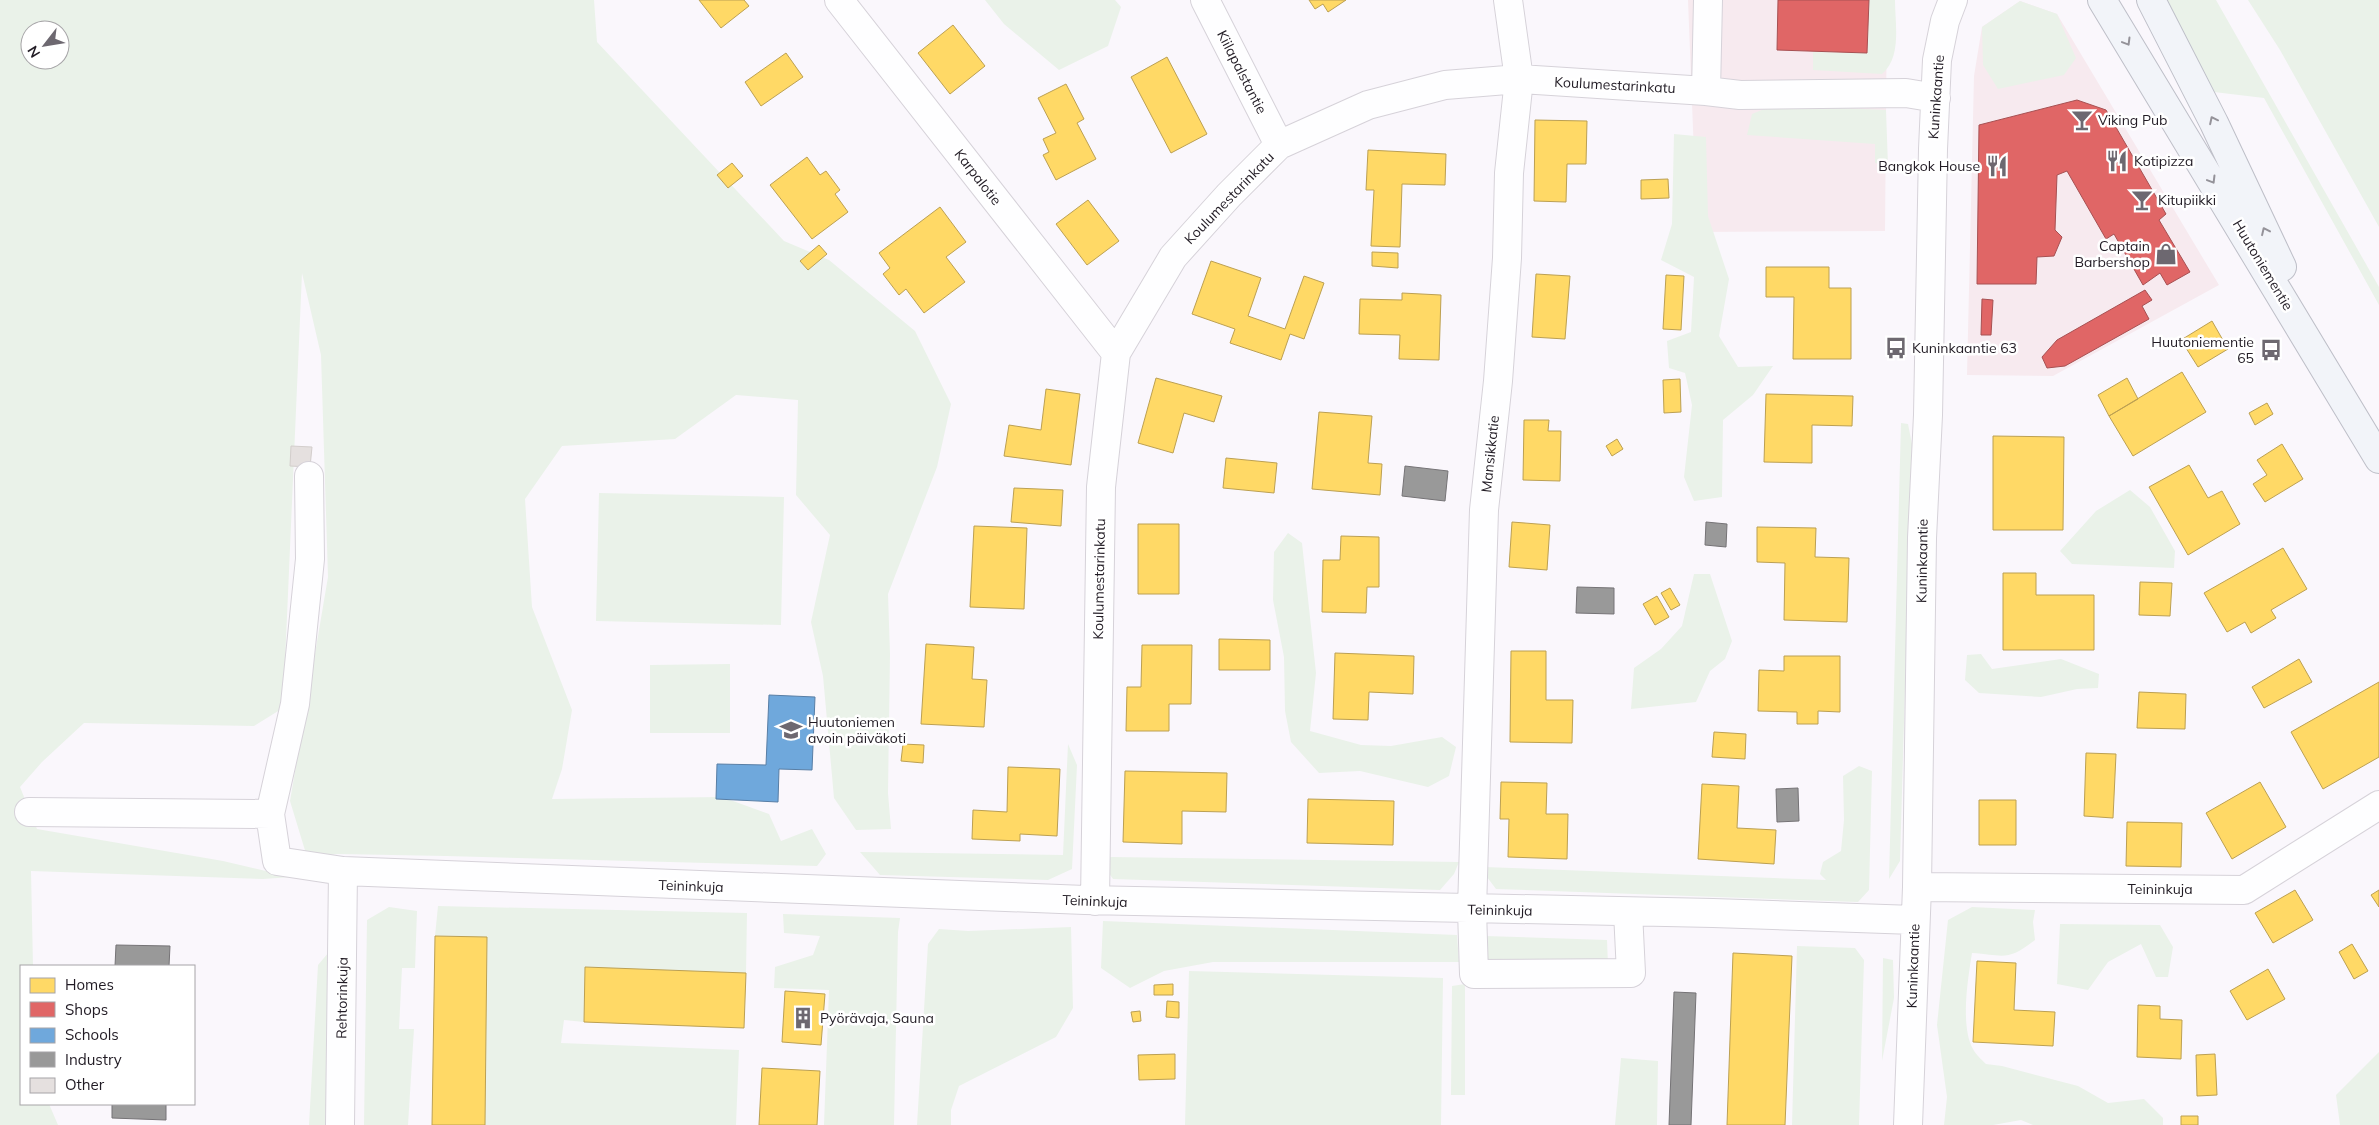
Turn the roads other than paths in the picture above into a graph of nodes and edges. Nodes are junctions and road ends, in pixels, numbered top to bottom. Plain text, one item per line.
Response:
1 (839, 0) edge
2 (1205, 0) edge
3 (1508, 0) edge
4 (1708, 0) edge
5 (1953, 0) edge
6 (2102, 0) edge
7 (2152, 0) edge
8 (1519, 79) junction
9 (1706, 90) junction
10 (1936, 98) junction
11 (1279, 145) junction
12 (1116, 353) junction
13 (2346, 402) junction
14 (2379, 459) edge
15 (309, 476) dead end
16 (2379, 805) edge
17 (30, 812) dead end
18 (270, 814) junction
19 (343, 871) junction
20 (1917, 887) junction
21 (1095, 901) junction
22 (1472, 910) junction
23 (1628, 912) junction
24 (1914, 920) junction
25 (340, 1125) edge
26 (1908, 1125) edge

1 - 12 street, Karpalotie
2 - 11 street, Kiilapalstantie
3 - 8 street, Mansikkatie
4 - 9 street
5 - 10 street, Kuninkaantie
6 -> 13 main road, Huutoniementie
13 -> 7 main road, Huutoniementie
8 - 9 street, Koulumestarinkatu
8 - 11 street, Koulumestarinkatu
8 - 22 street, Mansikkatie
9 - 10 street, Koulumestarinkatu
10 - 20 street, Kuninkaantie
11 - 12 street, Koulumestarinkatu
12 - 21 street, Koulumestarinkatu
13 - 14 main road, Huutoniementie
15 - 18 street
16 - 20 street, Teininkuja
17 - 18 street
18 - 19 street, Teininkuja
19 - 21 street, Teininkuja
19 - 25 street, Rehtorinkuja
20 - 24 street, Kuninkaantie
21 - 22 street, Teininkuja
22 - 23 street, Teininkuja
22 - 23 street, Mansikkatie
23 - 24 street, Teininkuja
24 - 26 street, Kuninkaantie

